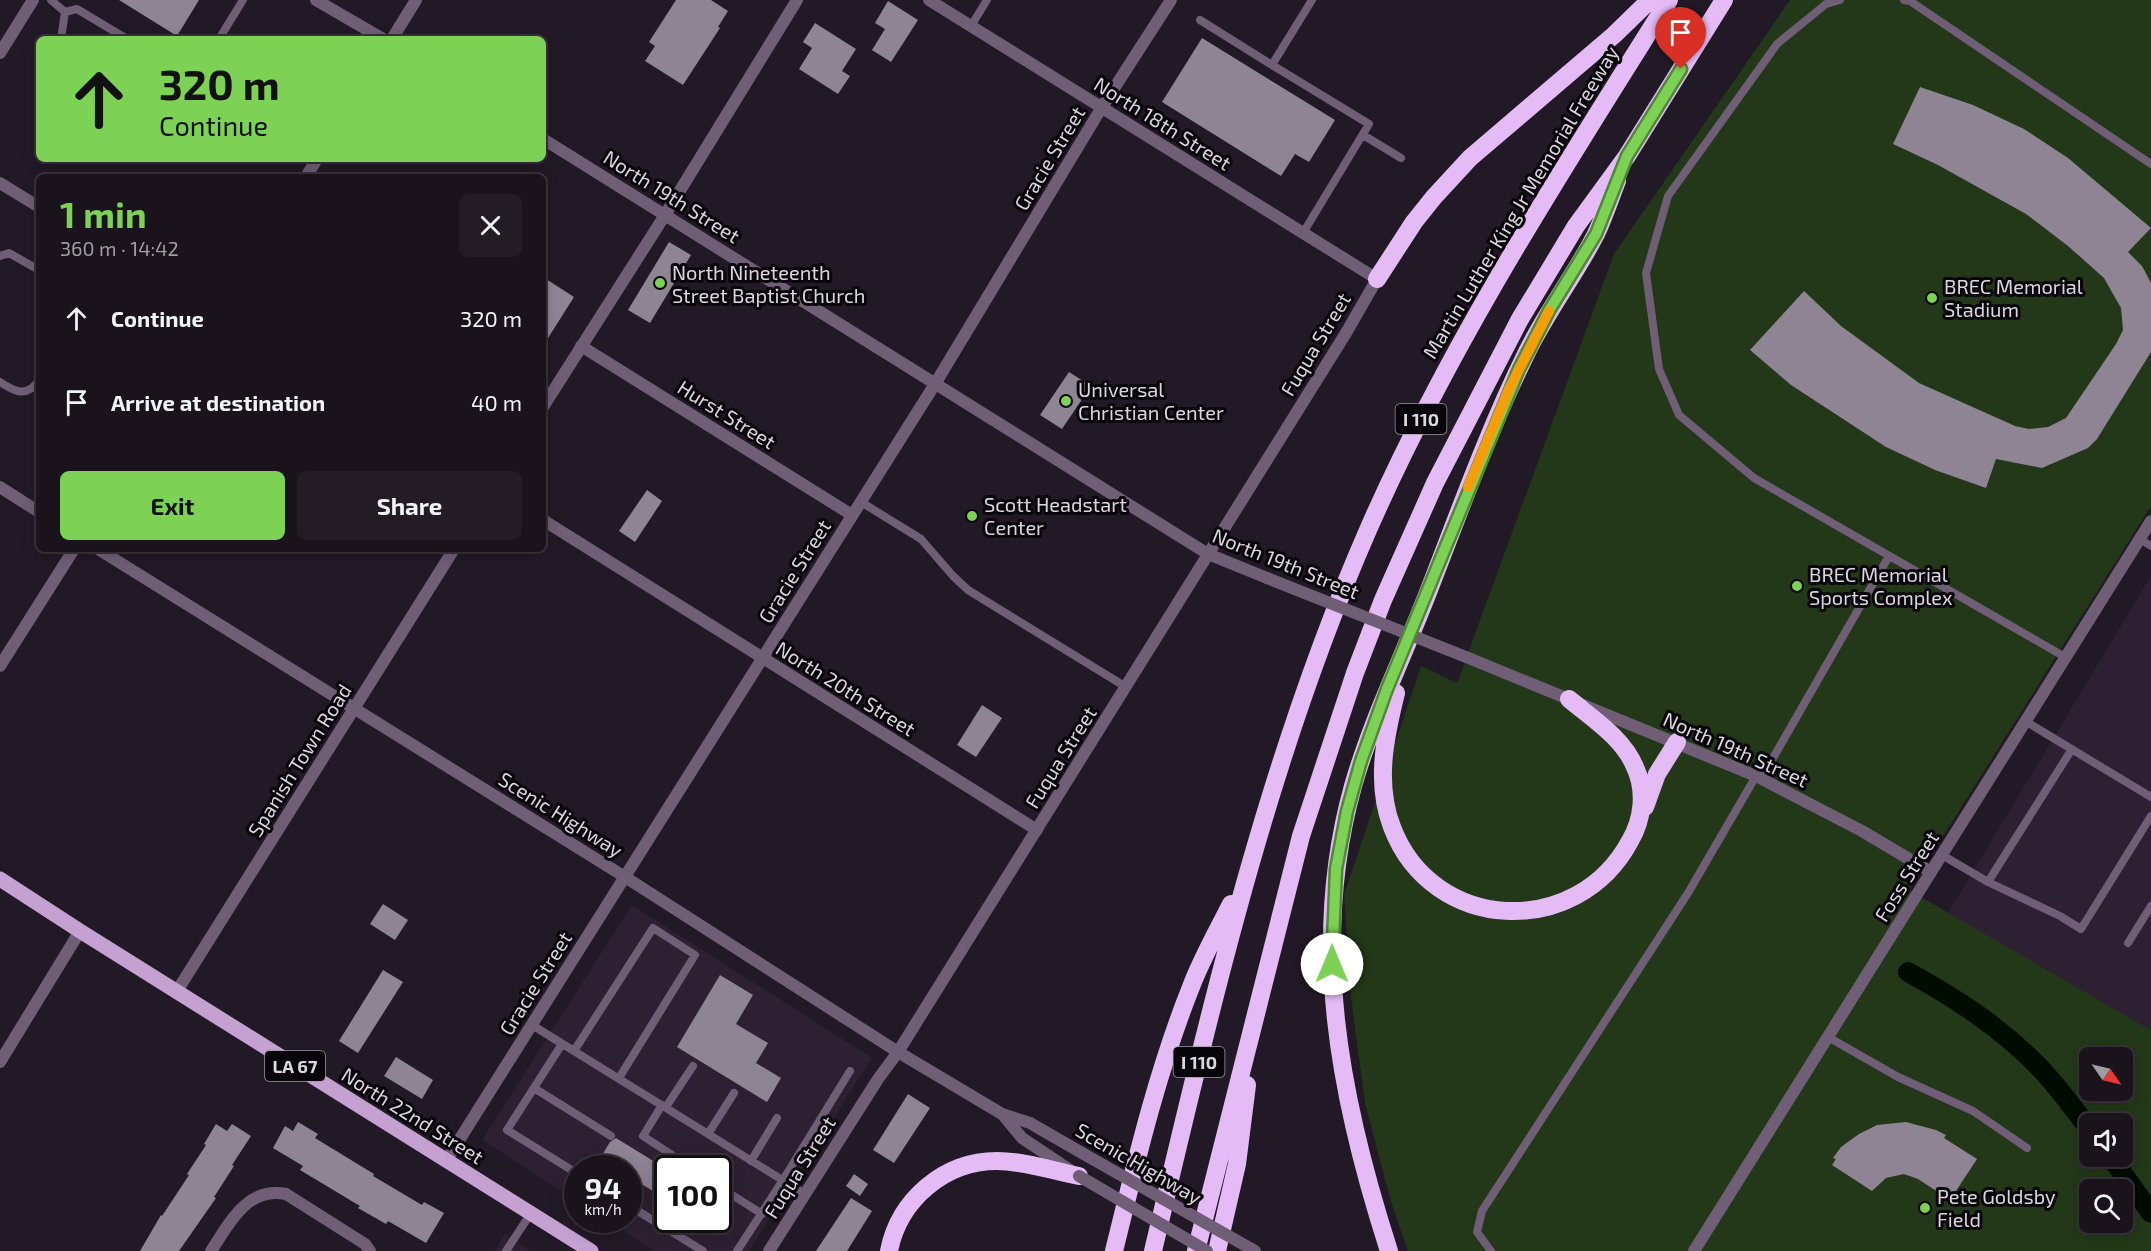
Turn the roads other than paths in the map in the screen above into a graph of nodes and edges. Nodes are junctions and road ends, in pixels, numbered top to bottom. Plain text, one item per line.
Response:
1 (33, 0) edge
2 (51, 0) edge
3 (243, 0) edge
4 (316, 0) edge
5 (416, 0) edge
6 (797, 0) edge
7 (929, 0) edge
8 (987, 0) edge
9 (1172, 0) edge
10 (1312, 0) edge
11 (1650, 0) edge
12 (1669, 0) edge
13 (1724, 0) edge
14 (1840, 0) edge
15 (1904, 0) edge
16 (65, 12) junction
17 (1200, 21) dead end
18 (971, 26) junction
19 (61, 36) edge
20 (122, 36) edge
21 (221, 36) edge
22 (377, 36) edge
23 (394, 36) edge
24 (0, 53) edge
25 (1272, 65) junction
26 (1102, 107) junction
27 (1363, 135) junction
28 (546, 141) edge
29 (1627, 156) junction
30 (1401, 158) dead end
31 (2151, 164) edge
32 (0, 183) edge
33 (36, 205) edge
34 (665, 215) junction
35 (1303, 233) junction
36 (0, 256) edge
37 (36, 268) edge
38 (1377, 279) junction
39 (581, 346) junction
40 (0, 382) edge
41 (36, 384) edge
42 (935, 384) junction
43 (546, 402) edge
44 (0, 487) edge
45 (861, 502) junction
46 (36, 510) edge
47 (852, 515) junction
48 (2151, 520) edge
49 (546, 522) edge
50 (2140, 539) junction
51 (2151, 546) edge
52 (72, 552) edge
53 (103, 552) edge
54 (452, 552) edge
55 (1208, 554) junction
56 (1889, 556) junction
57 (1426, 598) junction
58 (2066, 657) junction
59 (762, 658) junction
60 (0, 666) edge
61 (1126, 687) junction
62 (1569, 699) junction
63 (354, 708) junction
64 (2025, 721) junction
65 (1677, 742) junction
66 (2072, 749) junction
67 (1759, 778) junction
68 (2151, 797) edge
69 (2151, 816) edge
70 (1638, 826) junction
71 (1037, 830) junction
72 (1942, 855) junction
73 (1931, 872) junction
74 (1247, 873) junction
75 (625, 877) junction
76 (0, 879) edge
77 (1988, 882) junction
78 (2151, 906) edge
79 (80, 931) junction
80 (2128, 943) dead end
81 (177, 991) junction
82 (1259, 998) junction
83 (532, 1025) junction
84 (1828, 1037) junction
85 (562, 1044) junction
86 (574, 1051) junction
87 (898, 1052) junction
88 (0, 1062) edge
89 (693, 1066) dead end
90 (850, 1071) dead end
91 (619, 1078) junction
92 (534, 1088) junction
93 (734, 1093) dead end
94 (664, 1106) junction
95 (1002, 1114) junction
96 (777, 1118) dead end
97 (708, 1134) junction
98 (611, 1136) dead end
99 (2027, 1148) dead end
100 (672, 1155) edge
101 (446, 1161) junction
102 (751, 1161) junction
103 (564, 1165) edge
104 (1079, 1176) junction
105 (783, 1180) junction
106 (805, 1194) junction
107 (732, 1195) edge
108 (531, 1213) junction
109 (642, 1214) edge
110 (762, 1214) junction
111 (211, 1251) edge
112 (370, 1251) edge
113 (506, 1251) edge
114 (591, 1251) edge
115 (703, 1251) edge
116 (737, 1251) edge
117 (768, 1251) edge
118 (890, 1251) edge
119 (1114, 1251) edge
120 (1153, 1251) edge
121 (1196, 1251) edge
122 (1207, 1251) edge
123 (1217, 1251) edge
124 (1255, 1251) edge
125 (1389, 1251) edge
126 (1491, 1251) edge
127 (1694, 1251) edge

1 - 24 street
2 - 16 lane
3 - 21 lane
4 - 22 street
5 - 23 street
6 - 34 street
7 - 18 street, North 18th Street
8 - 18 lane
9 - 26 street, Gracie Street
10 - 25 lane
11 - 38 highway
12 - 74 highway, Martin Luther King Jr Memorial Freeway / I 110
13 - 29 highway, I 110
14 - 56 lane
15 - 31 lane
16 - 19 lane
16 - 20 lane
17 - 25 lane
18 - 26 street, North 18th Street
25 - 27 lane
26 - 35 street, North 18th Street
26 - 42 street, Gracie Street
27 - 30 lane
27 - 35 lane
28 - 34 street, North 19th Street
29 - 57 highway
29 - 82 highway, I 110
32 - 33 street
34 - 39 street
34 - 42 street, North 19th Street
35 - 38 street, North 18th Street
36 - 37 lane
38 - 55 street, Fuqua Street
39 - 43 street
39 - 47 street, Hurst Street
40 - 41 lane
42 - 45 street, Gracie Street
42 - 55 street, North 19th Street
44 - 46 street
45 - 47 street, Gracie Street
45 - 61 lane
47 - 59 street, Gracie Street
48 - 50 street, Foss Street
49 - 59 street, North 20th Street
50 - 51 lane
50 - 58 street, Foss Street
52 - 60 street
53 - 63 street, Scenic Highway
54 - 63 street, Spanish Town Road
55 - 61 street, Fuqua Street
55 - 62 street, North 19th Street, bridge
56 - 58 lane
56 - 67 lane
57 - 70 highway
57 - 125 highway
58 - 64 street, Foss Street
59 - 71 street, North 20th Street
59 - 75 street, Gracie Street
61 - 71 street, Fuqua Street
62 - 65 street, North 19th Street
62 - 70 highway
63 - 75 street, Scenic Highway
63 - 81 street, Spanish Town Road
64 - 66 lane
64 - 72 street, Foss Street
65 - 67 street, North 19th Street
65 - 70 highway
66 - 68 lane
66 - 77 lane
67 - 73 street, North 19th Street
67 - 126 lane
69 - 77 lane
71 - 87 street, Fuqua Street
72 - 73 street, Foss Street
72 - 77 lane
73 - 84 street, Foss Street
74 - 119 highway
74 - 120 highway, Martin Luther King Jr Memorial Freeway / I 110
75 - 83 street, Gracie Street
75 - 87 street, Scenic Highway
76 - 79 main road, North 22nd Street / LA 67
78 - 80 lane
79 - 81 main road, North 22nd Street / LA 67
79 - 88 street
81 - 101 main road, North 22nd Street / LA 67
82 - 121 highway, I 110
82 - 123 highway
83 - 85 lane
83 - 101 street, Gracie Street
84 - 99 lane
84 - 127 street, Foss Street
85 - 86 lane
85 - 92 lane
86 - 91 lane
86 - 91 lane
87 - 95 street, Scenic Highway
87 - 106 street, Fuqua Street
89 - 94 lane
90 - 105 lane
91 - 94 lane
92 - 98 lane
92 - 103 lane
93 - 97 lane
94 - 97 lane
94 - 100 lane
95 - 104 street, Scenic Highway
95 - 124 street, Scenic Highway, bridge
96 - 102 lane
97 - 102 lane
101 - 108 main road, North 22nd Street / LA 67
102 - 105 lane
104 - 118 highway
104 - 122 street, Scenic Highway, bridge
105 - 106 lane
105 - 110 lane
106 - 117 street, Fuqua Street
107 - 110 lane
108 - 113 lane
108 - 114 main road, North 22nd Street / LA 67
109 - 115 lane
110 - 116 lane
111 - 112 street

